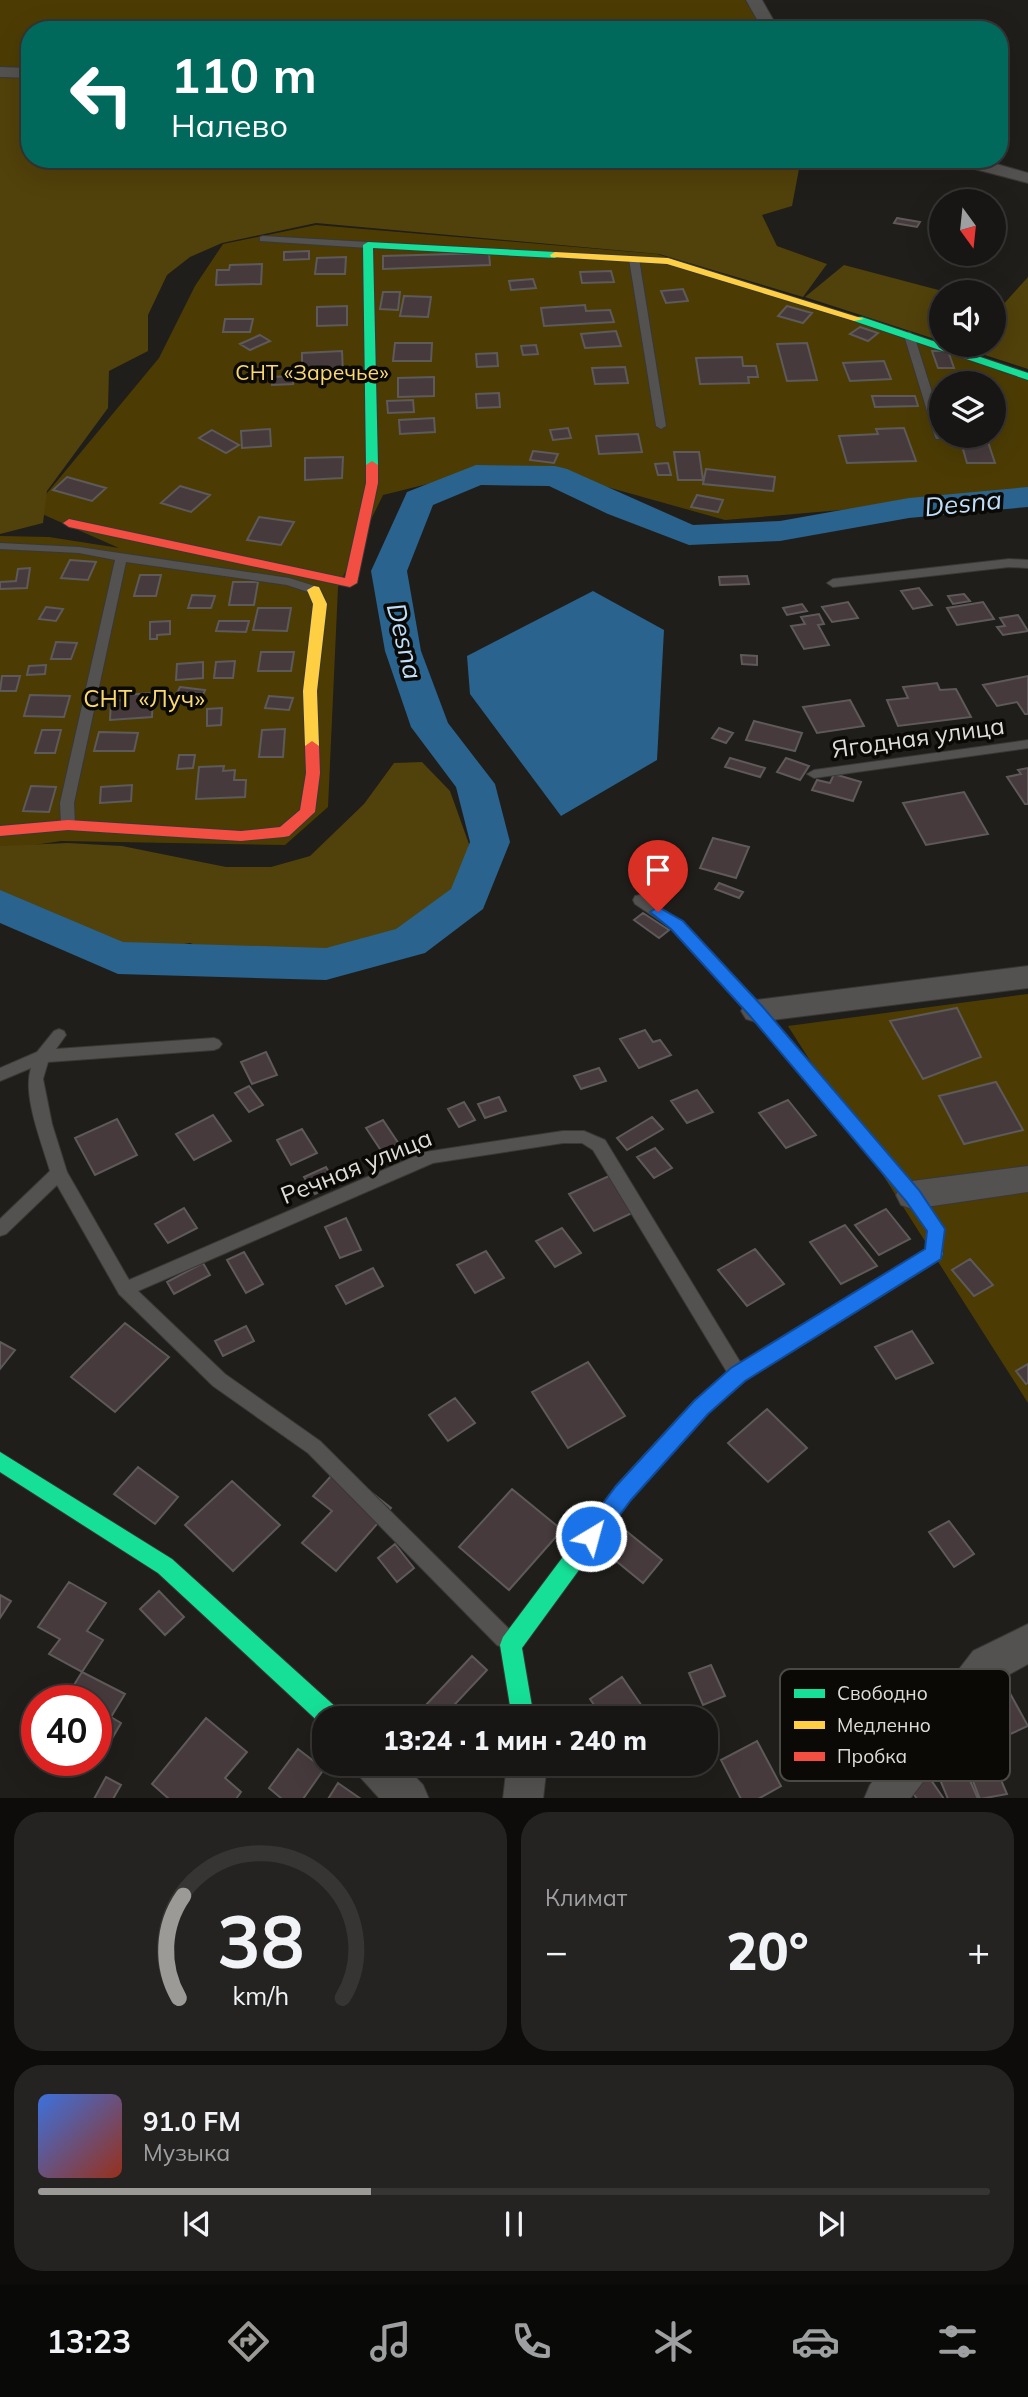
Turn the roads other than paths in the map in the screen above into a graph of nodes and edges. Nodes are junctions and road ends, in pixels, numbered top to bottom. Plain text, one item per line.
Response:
1 (754, 0) edge
2 (766, 21) edge
3 (0, 72) edge
4 (21, 73) edge
5 (991, 168) edge
6 (1028, 178) edge
7 (263, 239) dead end
8 (368, 245) junction
9 (634, 259) junction
10 (909, 335) junction
11 (1028, 377) edge
12 (929, 401) edge
13 (662, 426) dead end
14 (69, 523) dead end
15 (0, 546) edge
16 (121, 558) junction
17 (1028, 564) edge
18 (833, 583) dead end
19 (314, 590) joint
20 (1028, 744) edge
21 (814, 774) dead end
22 (68, 825) junction
23 (0, 831) edge
24 (640, 900) dead end
25 (1028, 977) edge
26 (756, 1011) junction
27 (60, 1035) dead end
28 (214, 1044) dead end
29 (42, 1056) junction
30 (0, 1075) edge
31 (60, 1174) junction
32 (1028, 1180) edge
33 (912, 1195) junction
34 (0, 1229) edge
35 (934, 1253) joint
36 (125, 1289) junction
37 (738, 1375) junction
38 (0, 1461) edge
39 (1028, 1643) edge
40 (511, 1645) junction
41 (984, 1669) edge
42 (318, 1706) edge
43 (521, 1706) edge
44 (387, 1776) edge
45 (526, 1776) edge
46 (897, 1781) edge
47 (409, 1798) edge
48 (523, 1798) edge
49 (884, 1798) edge

1 - 2 street
3 - 4 street
5 - 6 street
7 - 8 lane
8 - 9 street
8 - 14 street
9 - 10 street
9 - 13 lane
10 - 11 street
10 - 12 lane
15 - 16 lane
16 - 19 lane
16 - 22 lane
17 - 18 lane
19 - 22 street
20 - 21 lane, Ягодная улица
22 - 23 street
24 - 26 lane
25 - 26 street
26 - 33 lane
27 - 29 lane
28 - 29 lane
29 - 30 lane
29 - 31 lane
31 - 34 lane
31 - 36 lane
32 - 33 street
33 - 35 lane
35 - 37 street
36 - 37 lane, Речная улица
36 - 40 lane
37 - 40 street
38 - 42 street
39 - 41 street
40 - 43 street
44 - 47 street
45 - 48 street
46 - 49 street

